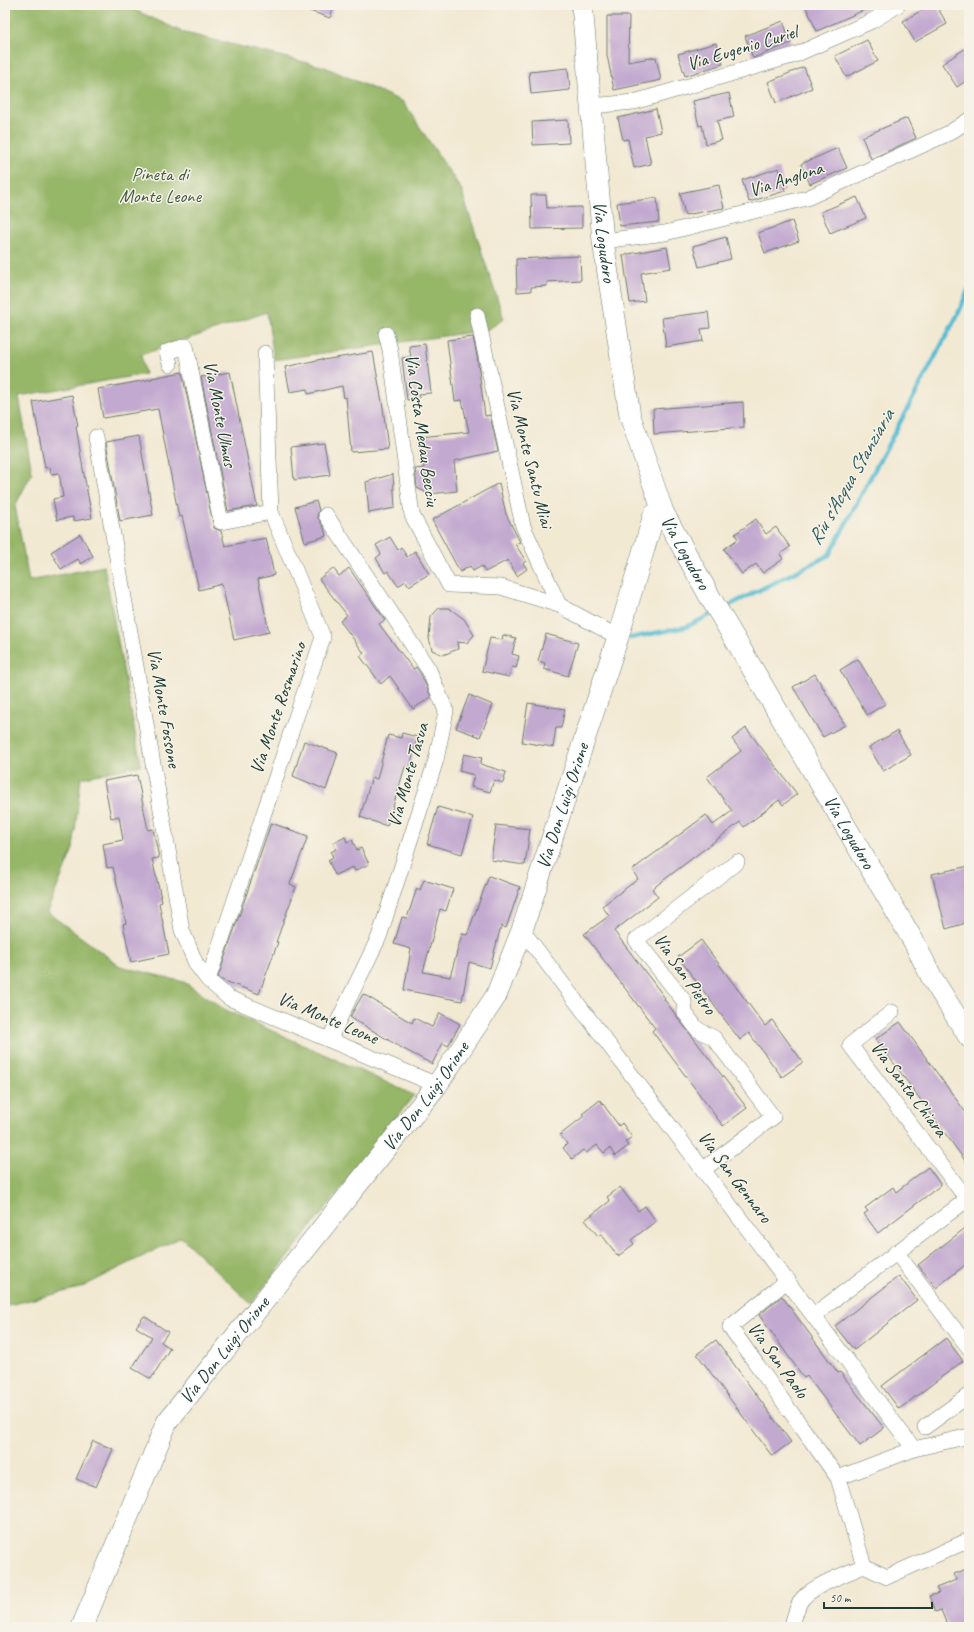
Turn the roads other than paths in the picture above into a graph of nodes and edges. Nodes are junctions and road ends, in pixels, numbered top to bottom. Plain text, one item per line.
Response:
1 (582, 5) edge
2 (898, 5) edge
3 (591, 106) junction
4 (969, 120) edge
5 (603, 241) junction
6 (477, 315) dead end
7 (386, 334) dead end
8 (265, 352) dead end
9 (170, 364) dead end
10 (96, 437) dead end
11 (271, 512) junction
12 (663, 512) junction
13 (326, 515) dead end
14 (559, 606) junction
15 (618, 637) junction
16 (737, 862) dead end
17 (522, 930) junction
18 (208, 980) junction
19 (892, 1012) dead end
20 (969, 1037) edge
21 (329, 1040) junction
22 (437, 1085) junction
23 (704, 1169) junction
24 (968, 1198) edge
25 (896, 1252) junction
26 (788, 1280) junction
27 (814, 1315) junction
28 (969, 1348) edge
29 (969, 1394) edge
30 (925, 1427) dead end
31 (969, 1436) edge
32 (914, 1449) junction
33 (838, 1478) junction
34 (969, 1540) edge
35 (864, 1566) junction
36 (82, 1627) edge
37 (792, 1627) edge

1 - 3 street, Via Logudoro
2 - 3 street, Via Eugenio Curiel
3 - 5 street, Via Logudoro
4 - 5 street, Via Anglona
5 - 12 street, Via Logudoro
6 - 14 street, Via Monte Santu Miai
7 - 14 street, Via Costa Medau Becciu
8 - 11 street, Via Monte Rosmarino
9 - 11 street, Via Monte Ulmus
10 - 18 street, Via Monte Fossone
11 - 18 street, Via Monte Rosmarino
12 - 15 street, Via Don Luigi Orione
12 - 20 street, Via Logudoro
13 - 21 street, Via Monte Tasua
14 - 15 street, Via Costa Medau Becciu
15 - 17 street, Via Don Luigi Orione
16 - 23 street, Via San Pietro
17 - 22 street, Via Don Luigi Orione
17 - 23 street, Via San Gennaro
18 - 21 street, Via Monte Leone
19 - 24 street, Via Santa Chiara
21 - 22 street, Via Monte Leone
22 - 36 street, Via Don Luigi Orione
23 - 26 street, Via San Gennaro
24 - 25 street, Via Santa Chiara
25 - 27 street, Via Santa Chiara
25 - 28 street
26 - 27 street, Via San Gennaro
26 - 33 street, Via San Paolo
27 - 32 street, Via San Gennaro
29 - 30 street
31 - 32 street
32 - 33 street
33 - 35 street
34 - 35 street
35 - 37 street

